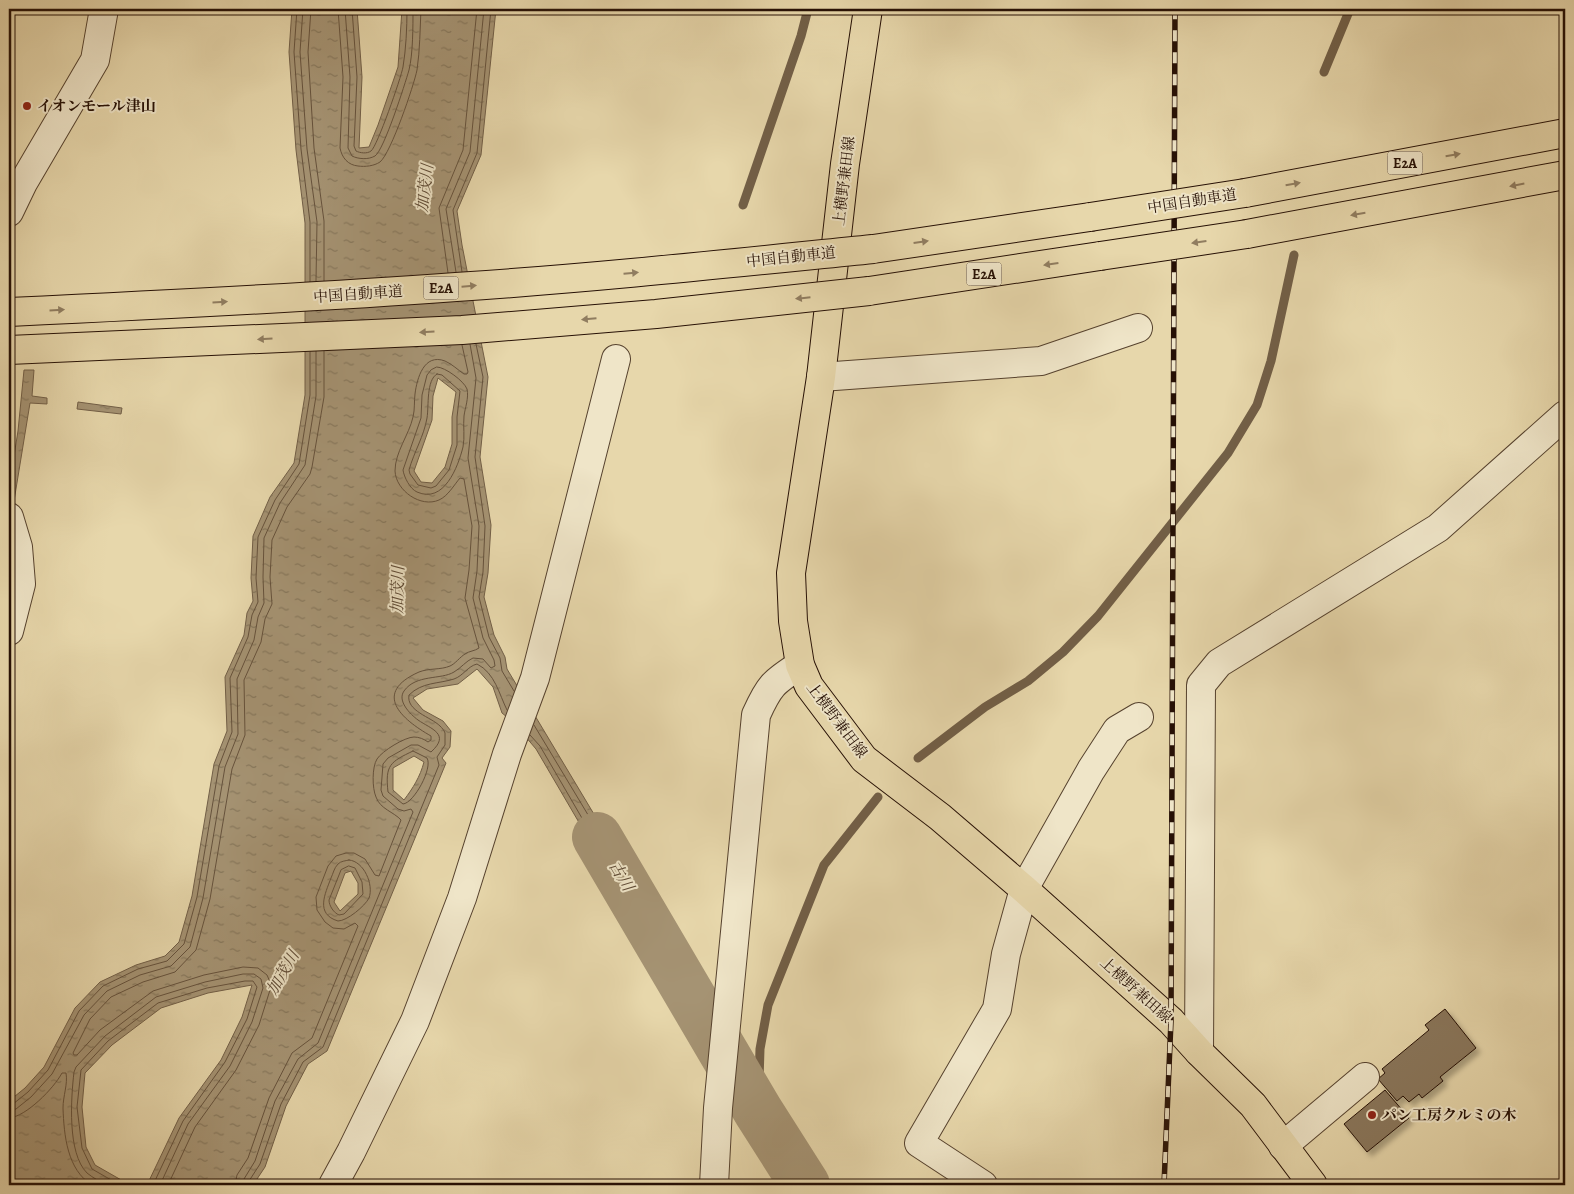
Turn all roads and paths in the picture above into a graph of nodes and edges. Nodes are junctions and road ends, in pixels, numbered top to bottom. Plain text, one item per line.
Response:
1 (104, 9) edge
2 (868, 9) edge
3 (1565, 133) edge
4 (1565, 175) edge
5 (9, 212) edge
6 (9, 312) edge
7 (1138, 328) dead end
8 (9, 350) edge
9 (616, 359) dead end
10 (821, 377) junction
11 (1565, 415) edge
12 (9, 517) edge
13 (9, 631) edge
14 (800, 665) junction
15 (1140, 717) dead end
16 (1024, 889) junction
17 (1199, 1052) junction
18 (1365, 1077) dead end
19 (1283, 1146) junction
20 (333, 1185) edge
21 (714, 1185) edge
22 (983, 1185) edge
23 (1313, 1185) edge

1 - 5 street
2 - 10 main road, 上横野兼田線
6 -> 3 main road, 中国自動車道 / E2A, bridge
4 -> 8 main road, E2A, bridge
7 - 10 street
9 - 20 street
10 - 14 main road, 上横野兼田線
11 - 17 street
12 - 13 street
14 - 16 main road, 上横野兼田線
14 - 21 street
15 - 16 street
16 - 17 main road, 上横野兼田線
16 - 22 street
17 - 19 main road, 上横野兼田線
18 - 19 street
19 - 23 main road, 上横野兼田線

